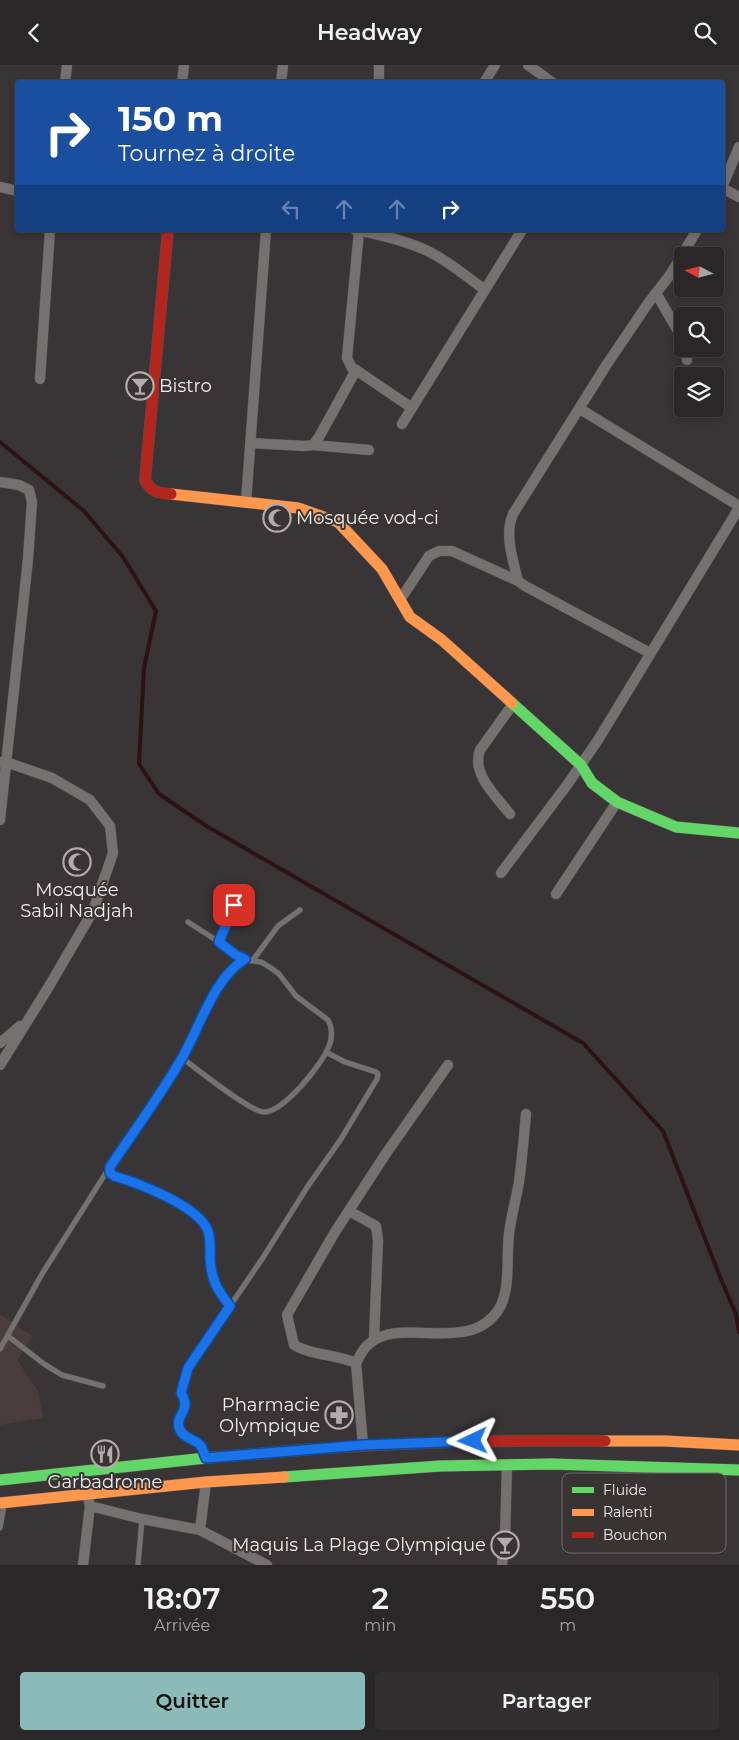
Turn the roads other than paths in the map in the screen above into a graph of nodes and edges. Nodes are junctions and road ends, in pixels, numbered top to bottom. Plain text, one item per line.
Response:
1 (67, 65) edge
2 (184, 65) edge
3 (283, 65) edge
4 (379, 65) edge
5 (495, 65) edge
6 (528, 65) edge
7 (65, 80) edge
8 (182, 80) edge
9 (281, 80) edge
10 (379, 80) edge
11 (486, 80) edge
12 (549, 80) edge
13 (739, 147) edge
14 (725, 180) edge
15 (0, 187) edge
16 (725, 189) edge
17 (15, 190) edge
18 (739, 197) edge
19 (50, 232) edge
20 (168, 232) edge
21 (266, 232) edge
22 (357, 232) edge
23 (365, 232) edge
24 (521, 232) edge
25 (696, 232) edge
26 (485, 290) junction
27 (656, 293) junction
28 (674, 323) edge
29 (687, 357) edge
30 (687, 360) dead end
31 (356, 370) junction
32 (40, 379) dead end
33 (412, 408) junction
34 (580, 409) junction
35 (402, 424) dead end
36 (251, 443) junction
37 (313, 445) junction
38 (369, 450) dead end
39 (0, 482) edge
40 (246, 502) junction
41 (739, 507) edge
42 (518, 581) junction
43 (400, 600) junction
44 (650, 653) junction
45 (513, 704) junction
46 (3, 762) edge
47 (581, 765) junction
48 (617, 802) junction
49 (510, 814) dead end
50 (0, 820) edge
51 (739, 833) edge
52 (501, 873) dead end
53 (245, 887) dead end
54 (556, 894) dead end
55 (300, 910) dead end
56 (188, 922) dead end
57 (219, 942) junction
58 (245, 959) junction
59 (253, 960) junction
60 (31, 1015) junction
61 (0, 1043) edge
62 (326, 1052) junction
63 (182, 1057) junction
64 (0, 1065) edge
65 (448, 1065) dead end
66 (526, 1114) dead end
67 (110, 1167) junction
68 (349, 1211) junction
69 (230, 1306) junction
70 (8, 1336) junction
71 (374, 1340) junction
72 (0, 1349) edge
73 (356, 1363) junction
74 (103, 1386) dead end
75 (363, 1445) junction
76 (739, 1445) edge
77 (206, 1458) junction
78 (507, 1465) junction
79 (739, 1470) edge
80 (0, 1480) edge
81 (206, 1482) junction
82 (87, 1493) junction
83 (2, 1503) edge
84 (90, 1506) junction
85 (142, 1519) junction
86 (0, 1528) edge
87 (200, 1531) junction
88 (83, 1565) edge
89 (138, 1565) edge
90 (267, 1565) edge
91 (502, 1565) edge

1 - 7 street
2 - 8 street
3 - 9 street
4 - 10 street
5 - 11 street
6 - 12 street
13 - 14 street
15 - 17 street
16 - 18 street
19 - 32 street
20 - 40 main road
21 - 36 street
22 - 31 street
23 - 26 street
24 - 26 street
25 - 27 street
26 - 33 street
27 - 28 street
27 - 34 street
29 - 30 street
31 - 33 street
31 - 37 street
33 - 35 street
34 - 41 street
34 - 42 street
36 - 37 street
36 - 40 street
37 - 38 street
39 - 46 street
40 - 43 main road
41 - 44 street
42 - 43 street
42 - 44 street
43 - 45 main road
44 - 47 street
45 - 47 main road
45 - 49 street
46 - 50 street
46 - 60 street
47 - 48 main road
47 - 52 street
48 - 51 main road
48 - 54 street
53 - 57 lane
55 - 59 lane
56 - 57 lane
57 - 58 lane
58 - 59 lane
58 - 63 lane
59 - 62 lane
60 - 61 street
60 - 64 street
62 - 63 lane
62 - 69 lane
63 - 67 lane
65 - 68 street
66 - 71 street
67 - 69 lane
67 - 70 lane
68 - 71 street
68 - 73 street
69 - 77 lane
70 - 72 lane
70 - 74 lane
71 - 73 street
73 - 75 street
75 - 76 main road
75 - 77 main road
77 - 80 main road
78 - 79 main road
78 - 81 main road
78 - 91 street
81 - 82 main road
81 - 87 street
82 - 83 main road
82 - 84 street
83 - 86 lane
84 - 85 street
84 - 88 street
85 - 87 street
85 - 89 lane
87 - 90 street

